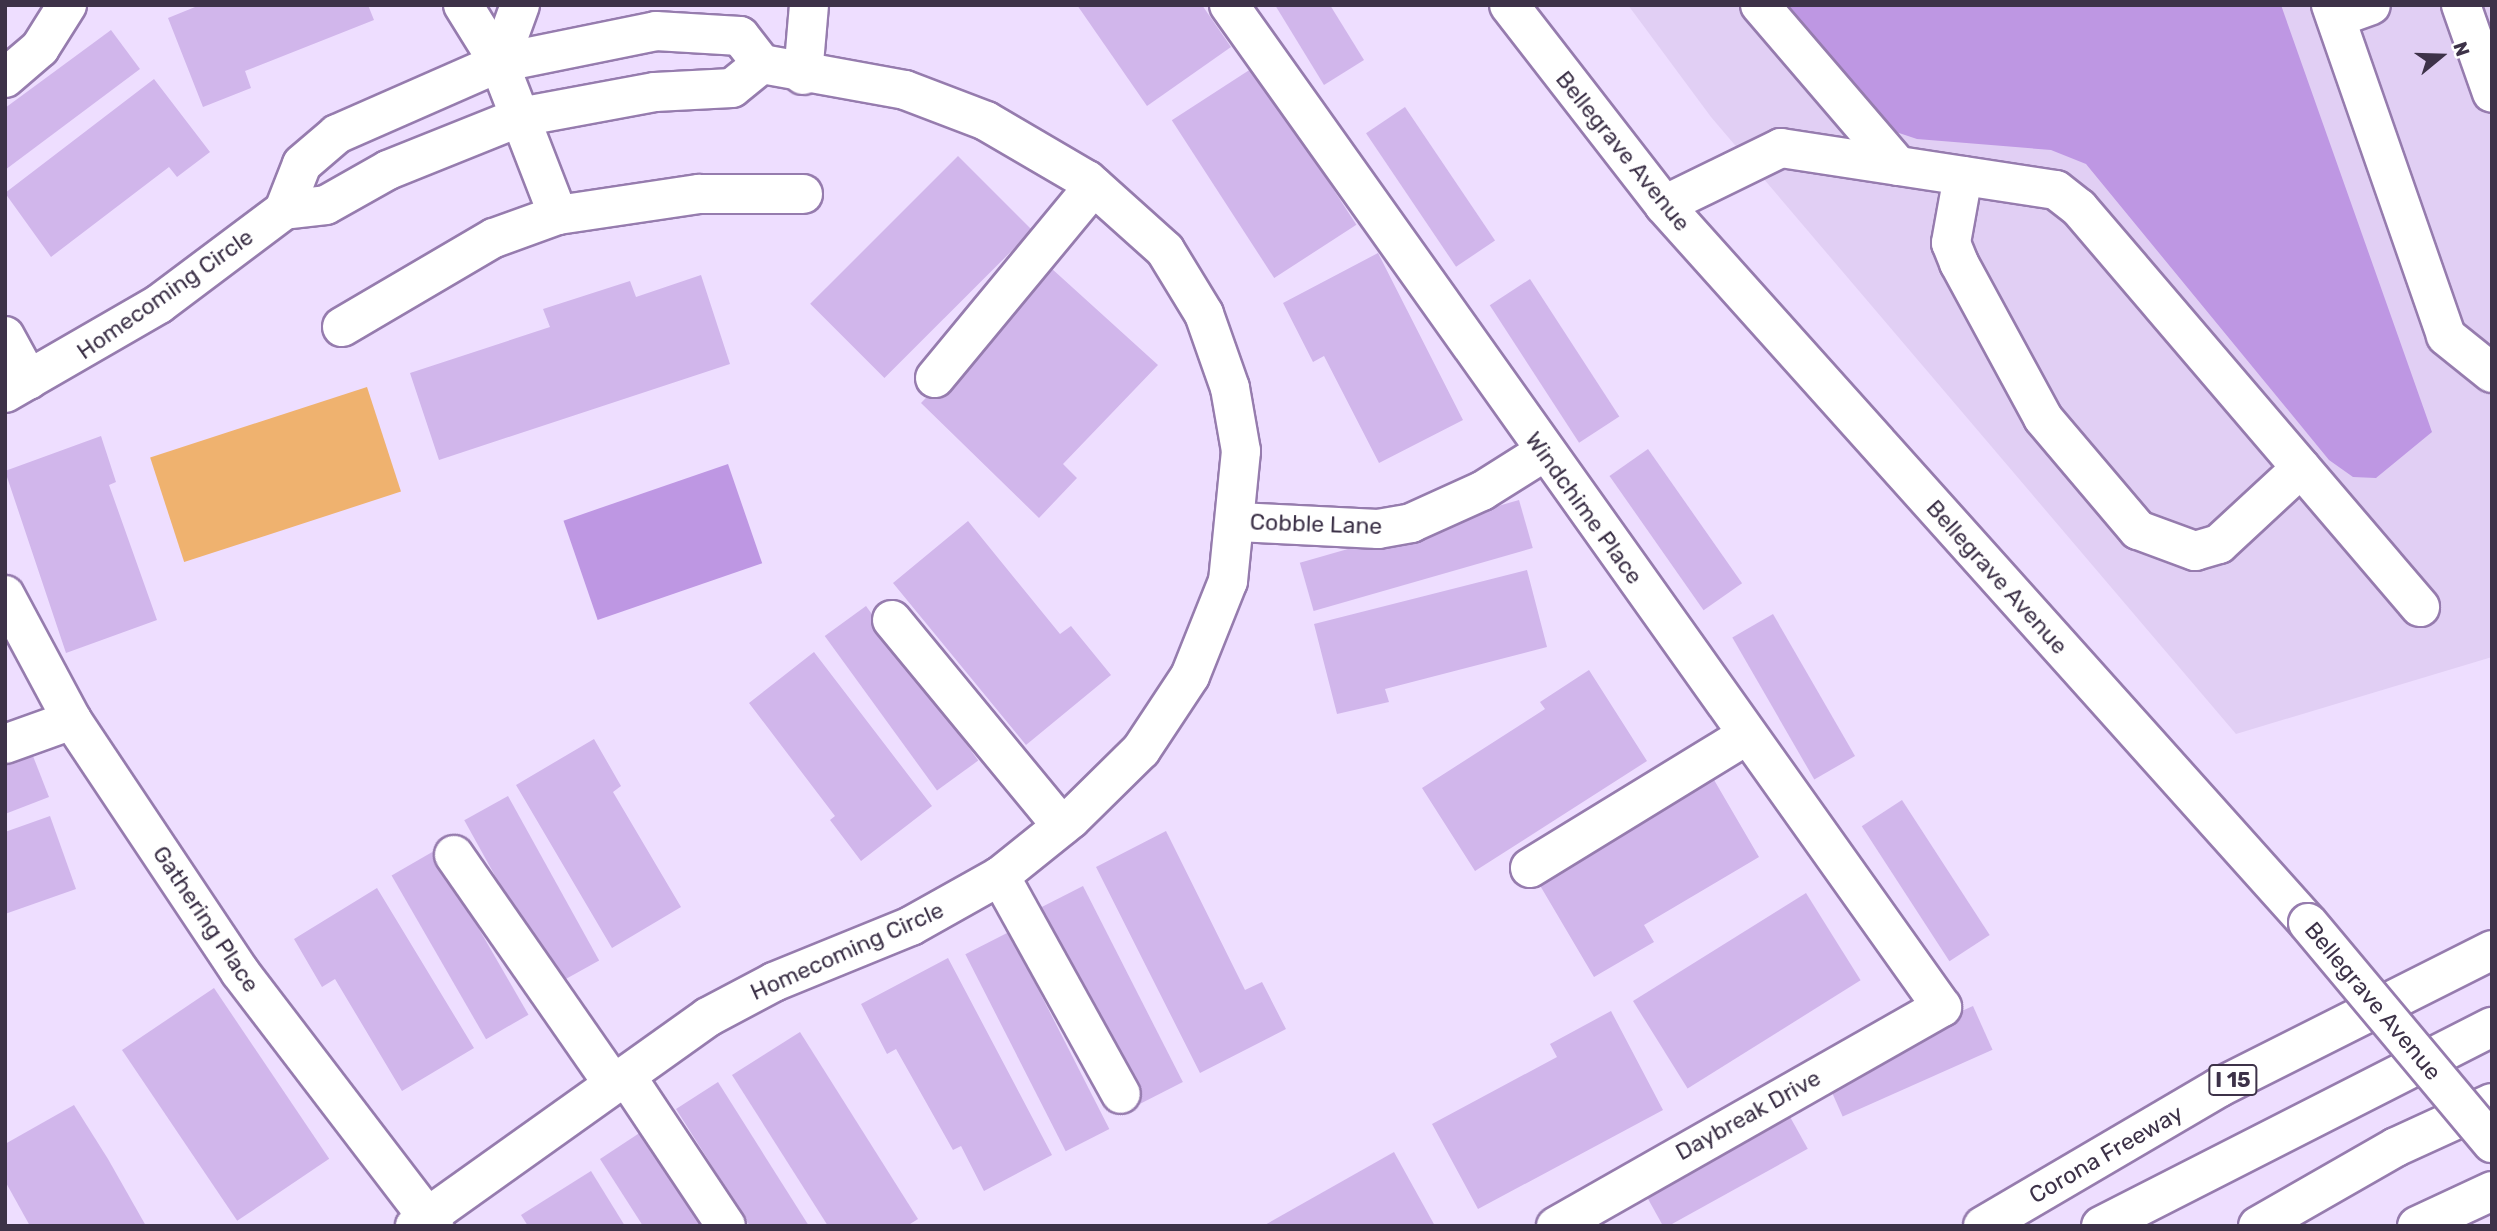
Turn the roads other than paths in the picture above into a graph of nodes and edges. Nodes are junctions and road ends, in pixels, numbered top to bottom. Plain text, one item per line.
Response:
1 (67, 5) edge
2 (463, 5) edge
3 (520, 5) edge
4 (809, 5) edge
5 (1229, 5) edge
6 (1509, 5) edge
7 (1760, 5) edge
8 (2371, 5) edge
9 (2461, 5) edge
10 (2334, 12) edge
11 (499, 63) junction
12 (762, 64) junction
13 (803, 75) junction
14 (5, 78) edge
15 (2492, 93) edge
16 (520, 117) junction
17 (1898, 166) junction
18 (1963, 176) junction
19 (1094, 186) junction
20 (803, 194) dead end
21 (1664, 205) junction
22 (284, 210) junction
23 (558, 215) junction
24 (342, 327) dead end
25 (5, 336) edge
26 (2492, 373) edge
27 (934, 378) dead end
28 (17, 387) edge
29 (1544, 452) junction
30 (2301, 468) junction
31 (1238, 522) junction
32 (5, 595) edge
33 (2420, 607) dead end
34 (892, 620) dead end
35 (72, 720) junction
36 (1747, 736) junction
37 (5, 744) edge
38 (1062, 826) junction
39 (454, 855) dead end
40 (1530, 868) dead end
41 (1000, 877) junction
42 (2492, 950) edge
43 (1942, 1007) joint
44 (2492, 1027) edge
45 (619, 1080) junction
46 (1121, 1094) dead end
47 (2492, 1103) edge
48 (2492, 1143) edge
49 (2492, 1191) edge
50 (425, 1223) edge
51 (726, 1226) edge
52 (1556, 1226) edge
53 (1983, 1226) edge
54 (2101, 1226) edge
55 (2258, 1226) edge
56 (2417, 1226) edge

1 - 14 main road
2 - 11 main road
3 - 11 main road
4 - 13 main road
5 - 29 main road, Windchime Place
6 - 21 main road, Bellegrave Avenue
7 - 17 main road
8 - 10 main road
9 - 15 main road
10 - 26 main road
11 - 12 main road
11 - 16 main road
11 - 22 main road
12 - 13 main road, Homecoming Circle
12 - 16 main road
13 - 19 main road, Homecoming Circle
16 - 22 main road
16 - 23 main road
17 - 18 main road
17 - 21 main road
18 - 30 main road
18 - 30 main road
19 - 27 main road
19 - 31 main road, Homecoming Circle
20 - 23 main road
21 - 48 main road, Bellegrave Avenue, bridge
22 - 28 main road, Homecoming Circle
23 - 24 main road
25 - 28 main road
29 - 31 main road, Cobble Lane
29 - 36 main road, Windchime Place
30 - 33 main road
31 - 38 main road, Homecoming Circle
32 - 35 main road, Gathering Place
34 - 38 main road
35 - 37 main road
35 - 50 main road, Gathering Place
36 - 40 main road
36 - 43 main road, Windchime Place
38 - 41 main road, Homecoming Circle
39 - 45 main road
41 - 45 main road, Homecoming Circle
41 - 46 main road
42 - 53 main road, Corona Freeway / I 15
43 - 52 main road, Daybreak Drive
44 - 54 main road
45 - 50 main road, Homecoming Circle
45 - 51 main road
47 - 55 main road
49 - 56 main road

